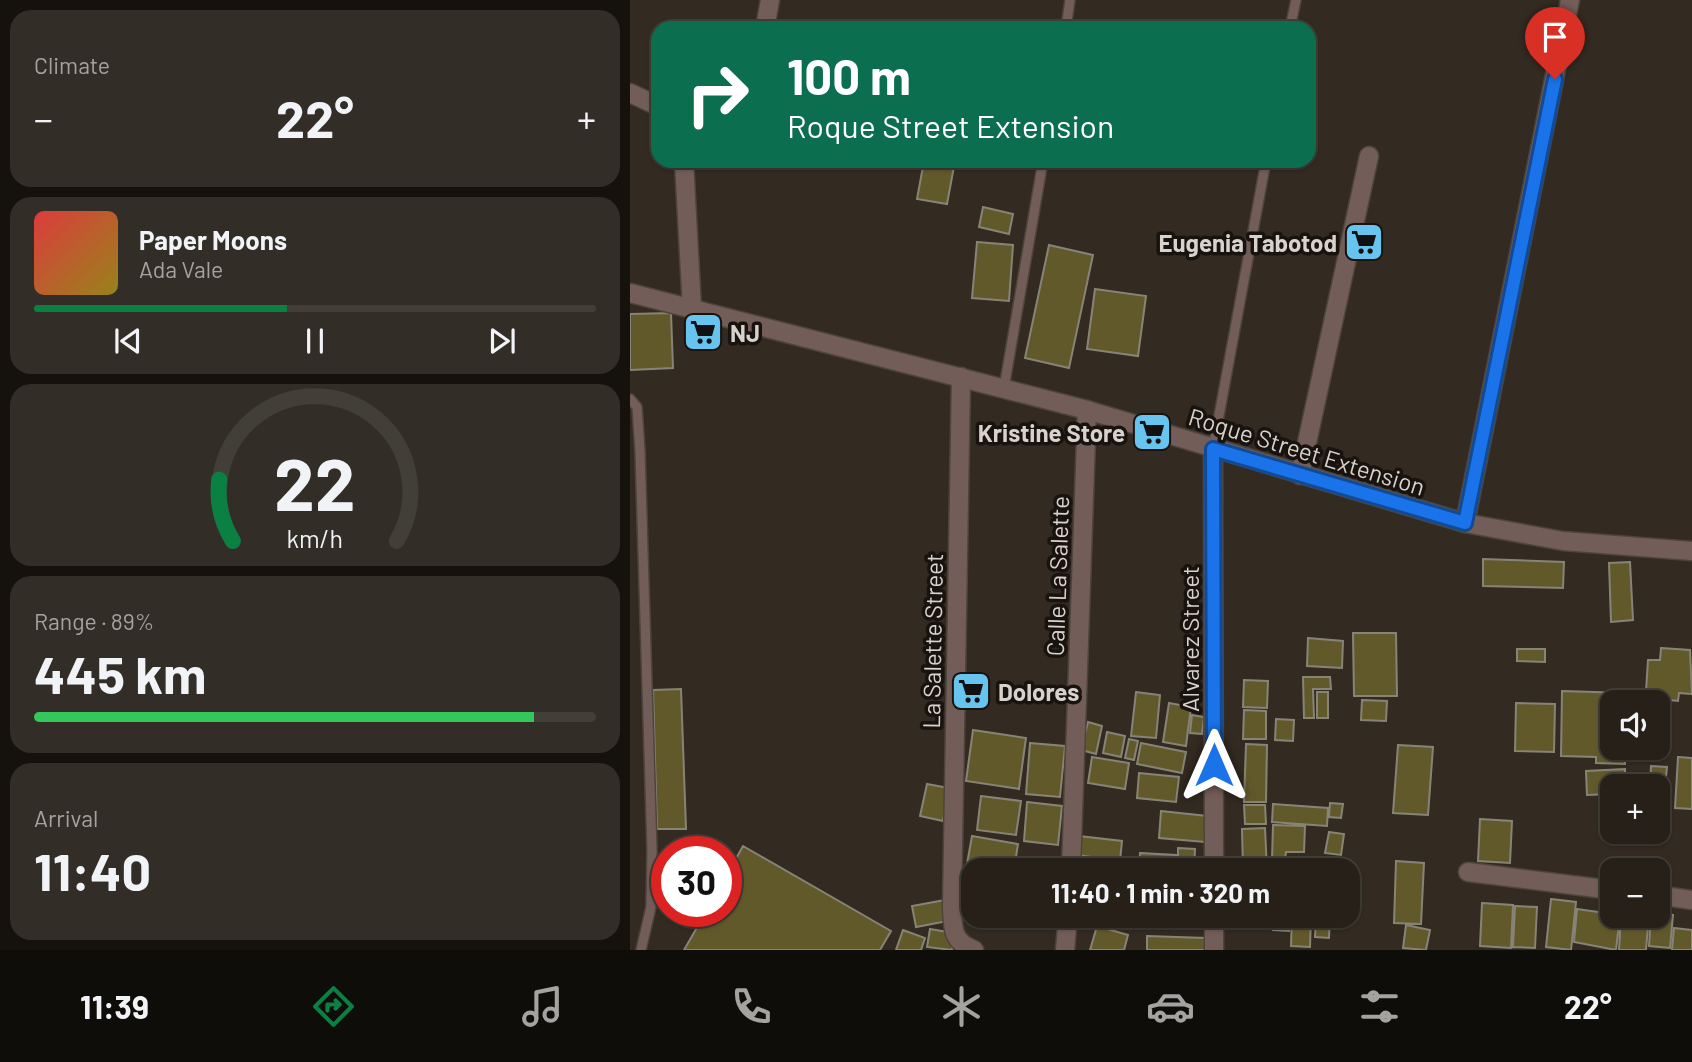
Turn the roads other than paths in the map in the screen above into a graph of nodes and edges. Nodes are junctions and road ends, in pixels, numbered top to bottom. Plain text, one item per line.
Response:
1 (770, 0) edge
2 (1070, 0) edge
3 (1296, 0) edge
4 (1570, 0) edge
5 (766, 21) edge
6 (1067, 21) edge
7 (1292, 21) edge
8 (630, 93) edge
9 (651, 103) edge
10 (1369, 156) dead end
11 (684, 168) edge
12 (1042, 168) edge
13 (1265, 168) edge
14 (630, 293) edge
15 (692, 309) junction
16 (961, 377) junction
17 (1004, 388) junction
18 (630, 399) edge
19 (1087, 410) junction
20 (1213, 449) junction
21 (1300, 475) junction
22 (1465, 523) junction
23 (1692, 551) edge
24 (1071, 858) edge
25 (1214, 858) edge
26 (1468, 872) dead end
27 (1600, 888) edge
28 (1670, 897) edge
29 (1692, 900) edge
30 (1067, 928) edge
31 (1214, 928) edge
32 (641, 950) edge
33 (974, 950) edge
34 (1065, 950) edge
35 (1214, 950) edge

1 - 5 street
2 - 6 lane
3 - 7 lane
4 - 22 street
8 - 9 street
10 - 21 street
11 - 15 street
12 - 17 lane
13 - 20 lane
14 - 15 street, Roque Street Extension
15 - 16 street, Roque Street Extension
16 - 17 street, Roque Street Extension
16 - 33 street, La Salette Street
17 - 19 street, Roque Street Extension
18 - 32 lane
19 - 20 street, Roque Street Extension
19 - 24 street, Calle La Salette
20 - 21 street, Roque Street Extension
20 - 25 street, Alvarez Street
21 - 22 street, Roque Street Extension
22 - 23 street, Roque Street Extension
26 - 27 street
28 - 29 street
30 - 34 street
31 - 35 street

